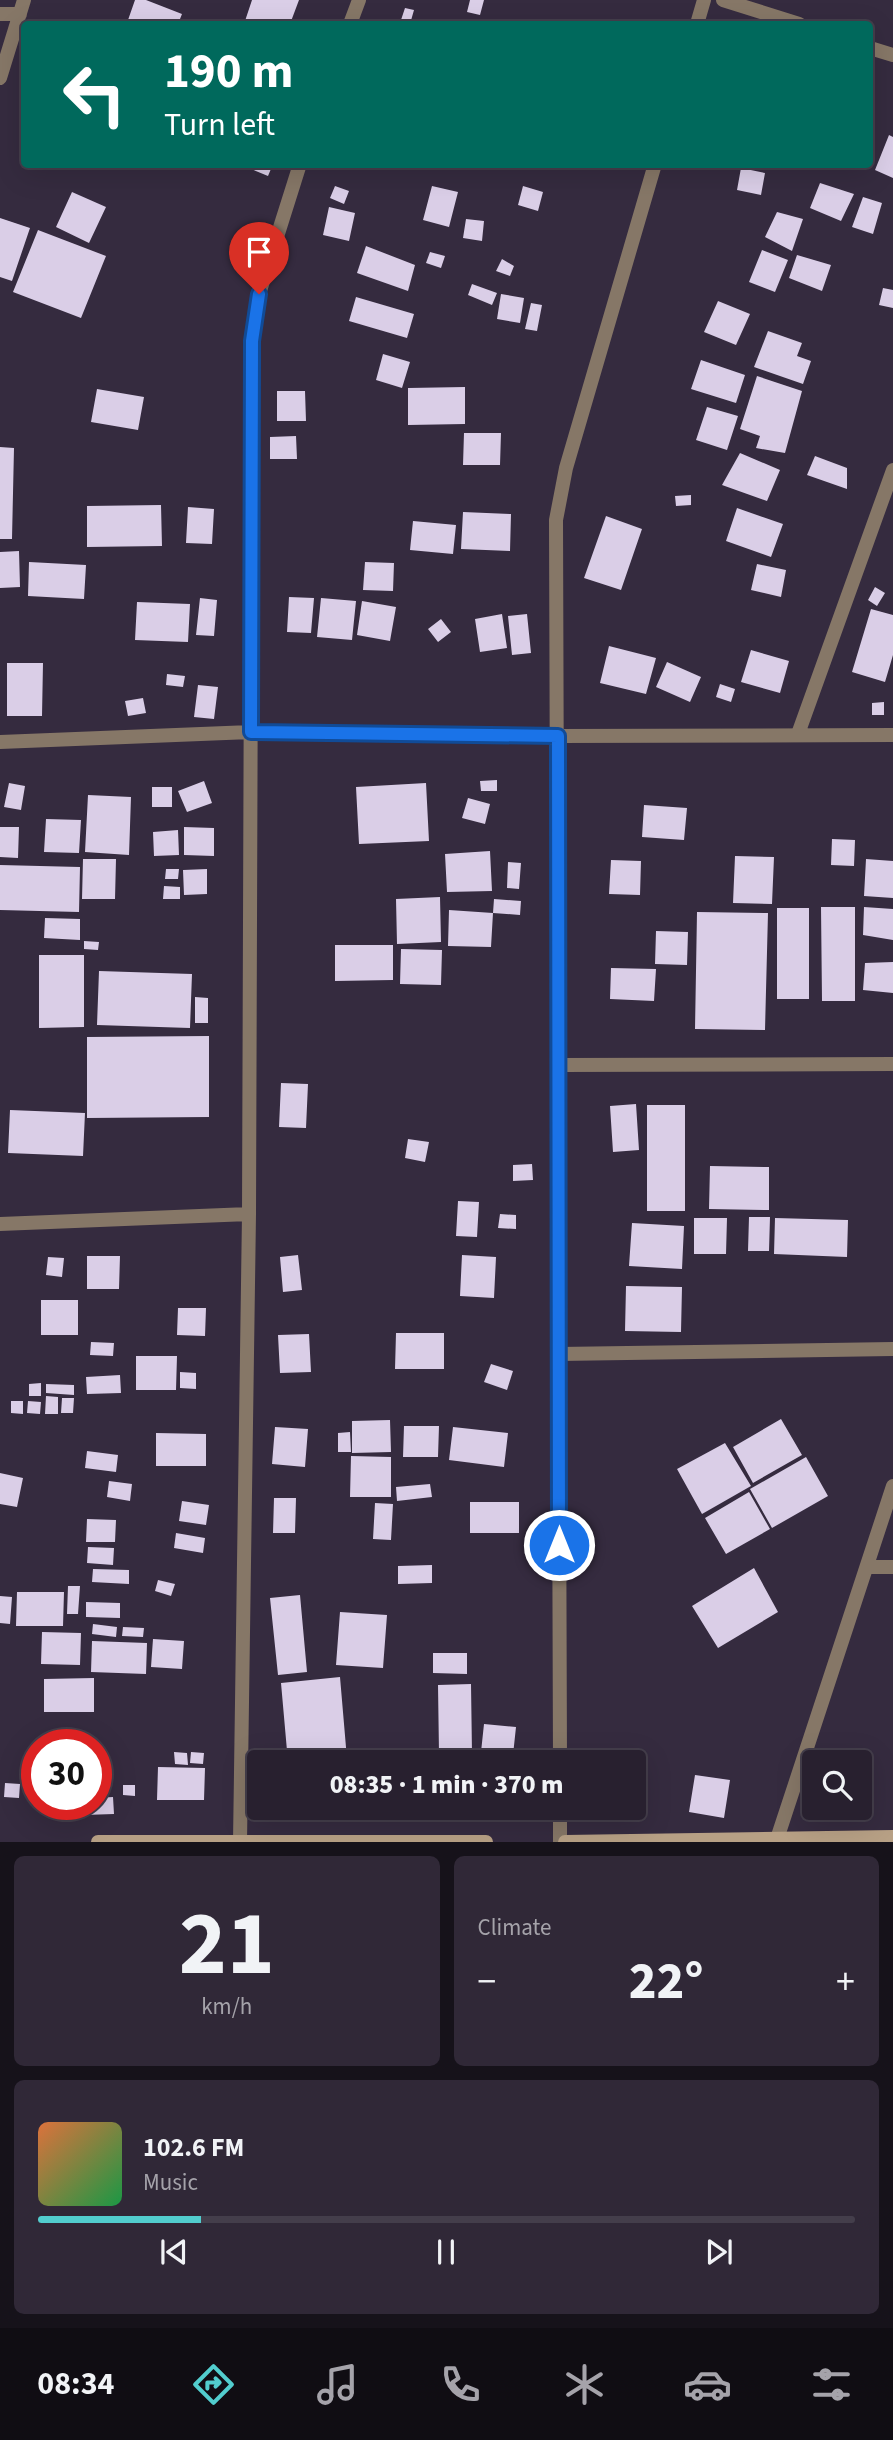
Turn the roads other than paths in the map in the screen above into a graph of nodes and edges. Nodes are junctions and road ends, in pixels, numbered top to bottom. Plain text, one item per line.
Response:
1 (359, 0) edge
2 (704, 0) edge
3 (723, 0) edge
4 (22, 7) edge
5 (0, 14) edge
6 (351, 21) edge
7 (697, 21) edge
8 (790, 21) edge
9 (873, 49) edge
10 (893, 55) edge
11 (0, 78) edge
12 (299, 168) edge
13 (654, 168) edge
14 (893, 470) edge
15 (251, 732) junction
16 (798, 734) junction
17 (893, 735) edge
18 (558, 736) junction
19 (0, 742) edge
20 (893, 1064) edge
21 (559, 1065) junction
22 (249, 1214) junction
23 (0, 1224) edge
24 (893, 1349) edge
25 (559, 1354) junction
26 (893, 1486) edge
27 (867, 1567) junction
28 (893, 1567) edge
29 (560, 1750) edge
30 (561, 1820) edge
31 (893, 1837) edge
32 (777, 1839) edge
33 (240, 1841) edge
34 (97, 1842) edge
35 (486, 1842) edge
36 (562, 1842) edge

1 - 6 street
2 - 7 street
3 - 8 street
4 - 5 street
4 - 11 street
9 - 10 street
12 - 15 street
13 - 18 street
14 - 16 street
15 - 18 street
15 - 19 street
15 - 22 street
16 - 17 street
16 - 18 street
18 - 21 street
20 - 21 street
21 - 25 street
22 - 23 street
22 - 33 street
24 - 25 street
25 - 29 street
26 - 27 street
27 - 28 street
27 - 32 street
30 - 36 street
31 - 32 main road
32 - 36 main road
33 - 34 main road
33 - 35 main road

